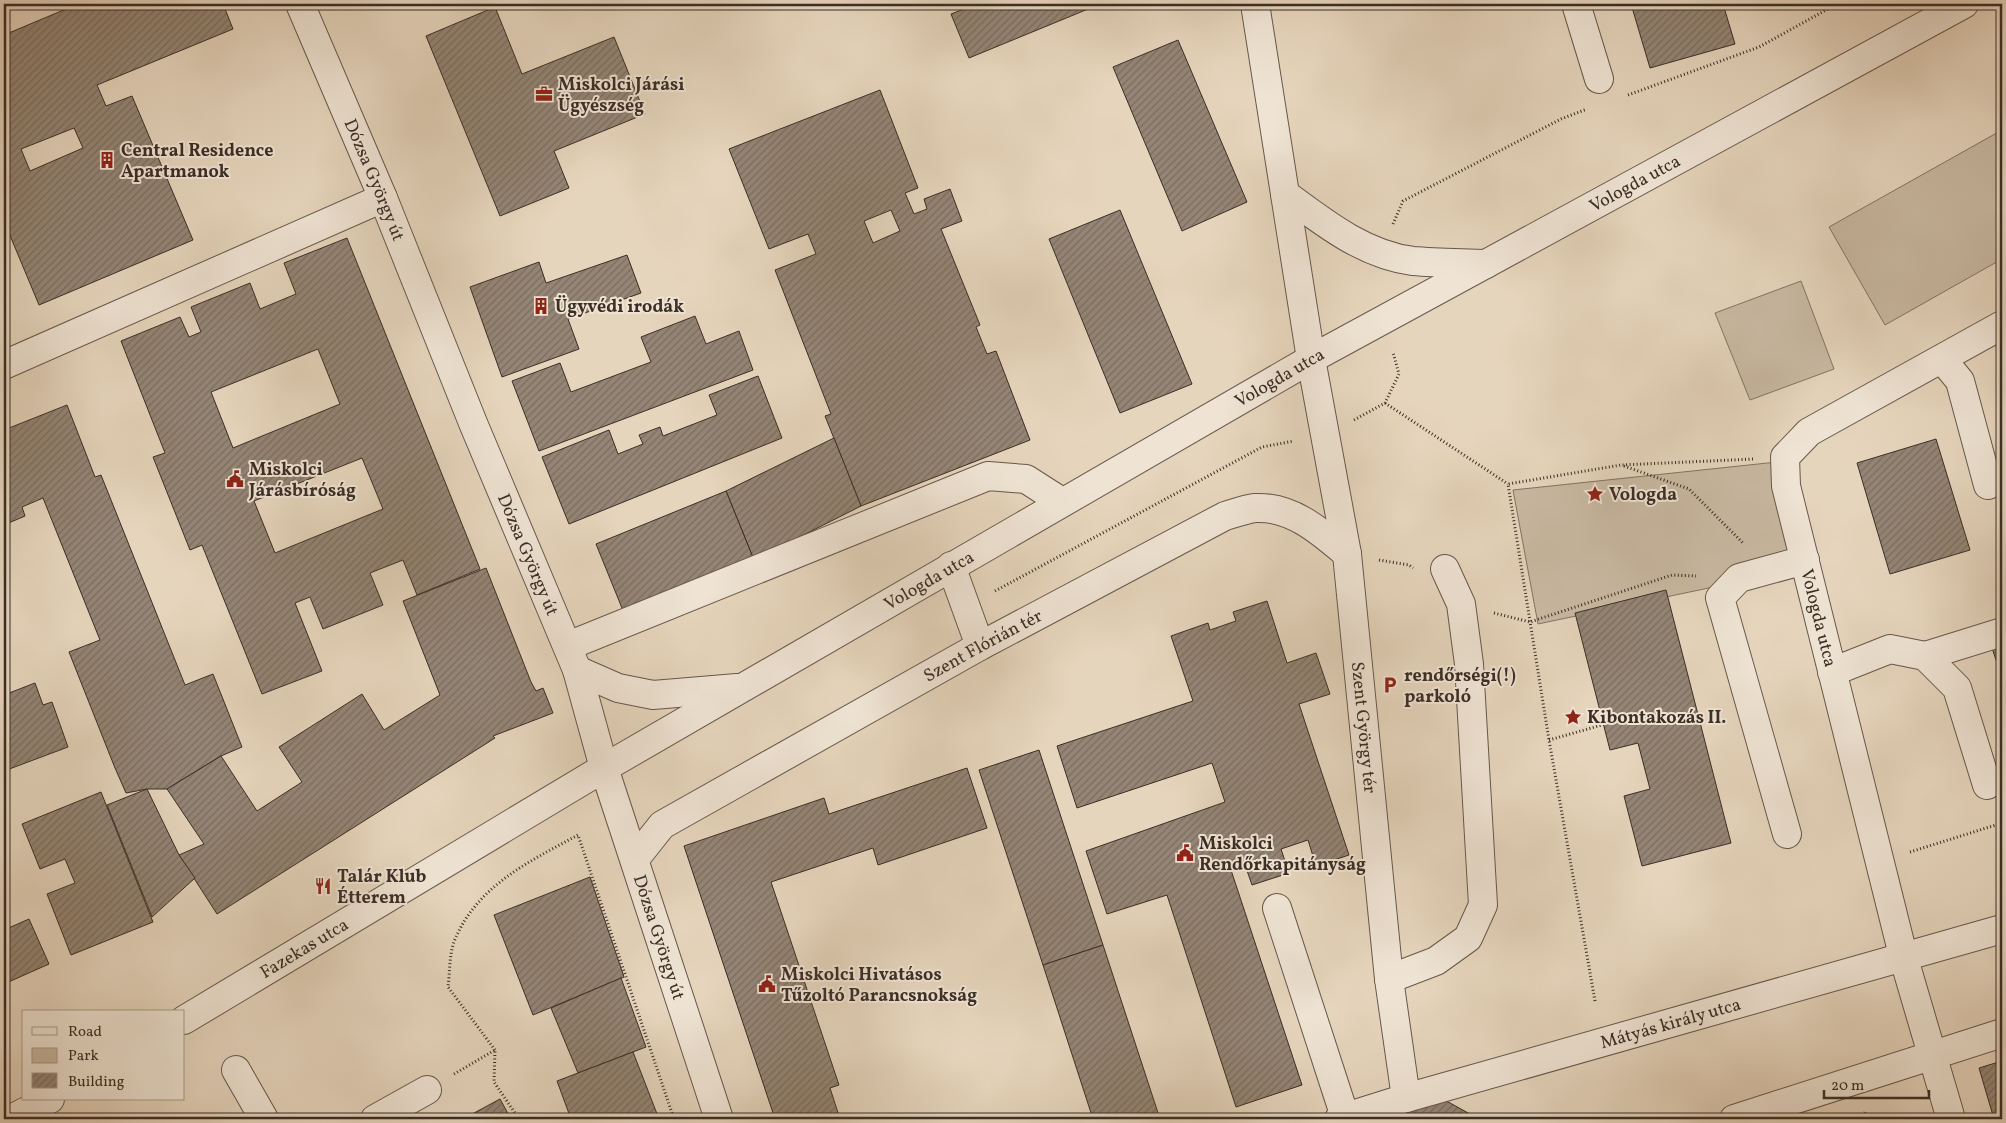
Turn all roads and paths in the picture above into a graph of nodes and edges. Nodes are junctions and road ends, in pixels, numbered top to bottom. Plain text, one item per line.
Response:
1 (300, 4) edge
2 (1255, 4) edge
3 (1576, 4) edge
4 (1837, 4) edge
5 (1964, 4) edge
6 (1599, 79) dead end
7 (1624, 96) dead end
8 (1588, 109) dead end
9 (1285, 194) junction
10 (383, 198) junction
11 (1382, 252) junction
12 (1486, 264) junction
13 (1384, 320) junction
14 (2002, 325) edge
15 (1942, 359) junction
16 (1311, 360) junction
17 (4, 365) edge
18 (1325, 435) junction
19 (1785, 457) junction
20 (1621, 465) junction
21 (1508, 484) junction
22 (1988, 484) dead end
23 (1062, 502) junction
24 (1347, 554) junction
25 (1805, 560) junction
26 (951, 566) junction
27 (1445, 569) dead end
28 (1770, 569) junction
29 (1416, 570) dead end
30 (1740, 578) junction
31 (1461, 604) junction
32 (966, 606) junction
33 (1530, 622) junction
34 (2002, 632) edge
35 (980, 646) junction
36 (1925, 656) junction
37 (572, 658) junction
38 (1832, 672) junction
39 (744, 687) junction
40 (1602, 725) dead end
41 (1549, 740) junction
42 (604, 768) junction
43 (1987, 786) dead end
44 (2002, 823) edge
45 (1787, 834) dead end
46 (635, 859) junction
47 (1881, 862) junction
48 (1277, 908) dead end
49 (2002, 929) edge
50 (1904, 958) junction
51 (1389, 979) junction
52 (1595, 1001) dead end
53 (185, 1019) edge
54 (2002, 1033) edge
55 (495, 1050) junction
56 (1932, 1055) junction
57 (236, 1070) dead end
58 (427, 1090) joint
59 (1406, 1098) junction
60 (48, 1100) edge
61 (1342, 1118) edge
62 (11, 1119) edge
63 (264, 1119) edge
64 (375, 1119) edge
65 (519, 1119) edge
66 (674, 1119) edge
67 (719, 1119) edge
68 (1734, 1119) edge
69 (1951, 1119) edge

1 - 10 street, Dózsa György út
2 - 9 street, Szent György tér
3 - 6 street
4 - 7 path
5 - 12 street, Vologda utca
8 - 11 path
9 - 11 street
9 - 16 street, Szent György tér
10 - 17 street
10 - 37 street, Dózsa György út
11 - 12 street
12 - 13 street, Vologda utca
13 - 16 street, Vologda utca
13 - 21 path
14 - 15 street
15 - 19 street
15 - 22 street
16 - 18 street, Szent György tér
16 - 23 street, Vologda utca
18 - 24 street, Szent György tér
18 - 32 path
19 - 20 path
19 - 25 street, Vologda utca
20 - 21 path
20 - 28 path
21 - 33 path
23 - 26 street, Vologda utca
23 - 37 street
24 - 29 path
24 - 35 street, Szent Flórián tér
24 - 51 street, Szent György tér
25 - 28 street
25 - 38 street, Vologda utca
26 - 32 street
26 - 39 street, Vologda utca
27 - 31 street
28 - 30 street
30 - 33 path
30 - 45 street
31 - 33 path
31 - 51 street
32 - 35 street
33 - 41 path
34 - 36 street
35 - 46 street, Szent Flórián tér
36 - 38 street
36 - 43 street
37 - 39 street
37 - 42 street, Dózsa György út
38 - 47 street, Vologda utca
39 - 42 street, Vologda utca
40 - 41 path
41 - 52 path
42 - 46 street, Dózsa György út
42 - 53 street, Fazekas utca
44 - 47 path
46 - 67 street, Dózsa György út
47 - 50 street, Vologda utca
48 - 61 street
49 - 50 street, Mátyás király utca
50 - 56 street, Vologda utca
50 - 59 street, Mátyás király utca
51 - 59 street, Szent György tér
54 - 56 street
55 - 58 path
55 - 65 path
55 - 66 path
56 - 68 street
56 - 69 street, Vologda utca
57 - 63 street
58 - 64 street
59 - 61 street, Mátyás király utca
60 - 62 street

